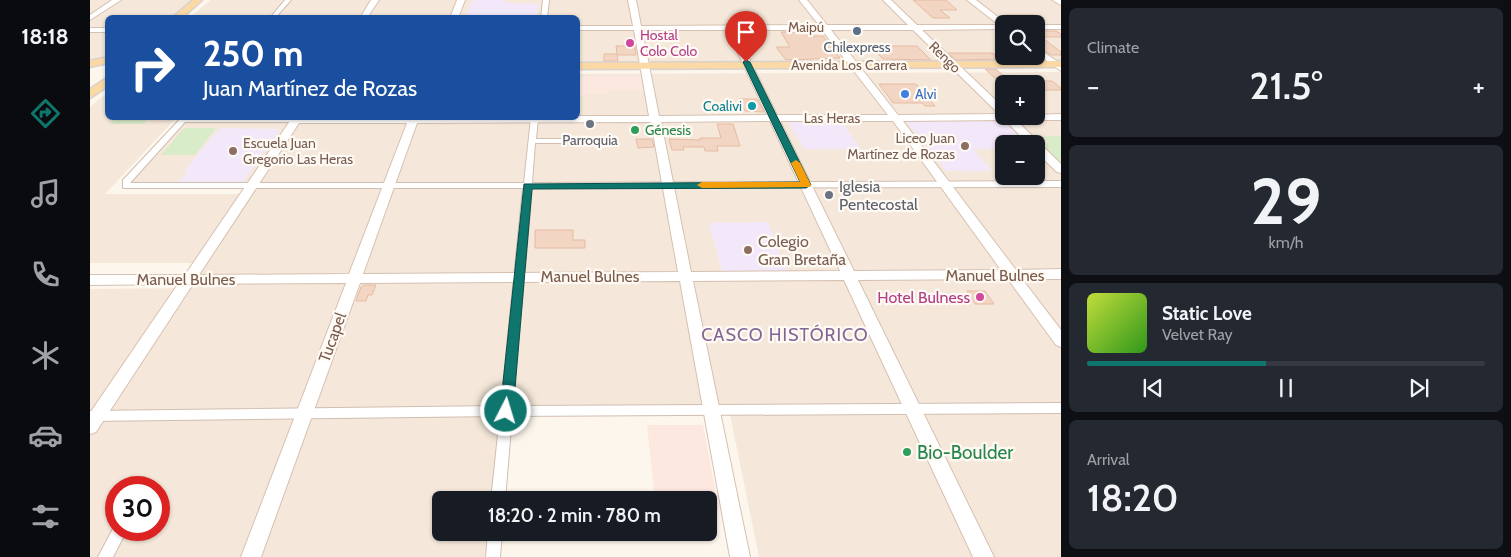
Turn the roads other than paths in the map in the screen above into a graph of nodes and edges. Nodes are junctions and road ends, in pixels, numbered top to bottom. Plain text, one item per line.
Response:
1 (117, 0) edge
2 (198, 0) edge
3 (204, 0) edge
4 (288, 0) edge
5 (375, 0) edge
6 (461, 0) edge
7 (546, 0) edge
8 (632, 0) edge
9 (803, 0) edge
10 (887, 0) edge
11 (971, 0) edge
12 (1056, 0) edge
13 (1061, 3) edge
14 (180, 15) edge
15 (186, 15) edge
16 (275, 15) edge
17 (365, 15) edge
18 (455, 15) edge
19 (544, 15) edge
20 (90, 18) edge
21 (995, 19) edge
22 (995, 26) edge
23 (824, 27) junction
24 (915, 27) junction
25 (1045, 27) edge
26 (1061, 27) edge
27 (580, 28) edge
28 (637, 28) junction
29 (730, 28) junction
30 (90, 30) edge
31 (105, 30) edge
32 (1045, 56) edge
33 (580, 66) edge
34 (749, 67) junction
35 (856, 67) junction
36 (956, 67) junction
37 (1060, 67) edge
38 (645, 68) junction
39 (580, 70) edge
40 (100, 85) edge
41 (90, 97) edge
42 (995, 106) edge
43 (995, 116) edge
44 (894, 117) junction
45 (1045, 117) edge
46 (1061, 117) edge
47 (774, 118) junction
48 (580, 119) edge
49 (183, 120) edge
50 (295, 120) edge
51 (413, 120) edge
52 (534, 120) edge
53 (655, 120) junction
54 (1014, 125) edge
55 (1025, 135) edge
56 (532, 141) junction
57 (575, 141) dead end
58 (1045, 155) edge
59 (1061, 170) edge
60 (944, 184) junction
61 (1061, 184) edge
62 (668, 185) junction
63 (806, 185) junction
64 (250, 186) junction
65 (387, 186) junction
66 (527, 186) junction
67 (1011, 274) junction
68 (1061, 274) edge
69 (850, 275) junction
70 (685, 276) junction
71 (519, 277) junction
72 (354, 278) junction
73 (187, 279) junction
74 (90, 280) edge
75 (1061, 341) edge
76 (1061, 408) edge
77 (914, 409) junction
78 (712, 410) junction
79 (506, 411) junction
80 (304, 414) junction
81 (92, 420) edge
82 (499, 491) edge
83 (114, 541) edge
84 (494, 541) edge
85 (105, 557) edge
86 (251, 557) edge
87 (493, 557) edge
88 (740, 557) edge
89 (984, 557) edge

1 - 20 street
2 - 14 main road
3 - 15 main road
4 - 16 street
5 - 17 street
6 - 18 street
7 - 19 street
8 - 28 street
9 - 23 street
10 - 24 street, Rengo
11 - 21 street
12 - 13 street
22 - 24 street, Maipú
23 - 24 street, Maipú
23 - 29 street, Maipú
23 - 35 street
24 - 36 street, Rengo
25 - 26 street
27 - 28 street, Maipú
28 - 29 street, Maipú
28 - 38 street
29 - 34 street
30 - 31 street
32 - 37 street
33 - 38 main road, Avenida Los Carrera
34 - 35 main road, Avenida Los Carrera
34 - 38 main road, Avenida Los Carrera
34 - 47 street
35 - 36 main road, Avenida Los Carrera
35 - 44 street
36 - 37 main road, Avenida Los Carrera
36 - 42 street, Rengo
38 - 39 main road, Avenida Los Carrera
38 - 53 street
40 - 41 main road
43 - 44 street, Las Heras
44 - 47 street, Las Heras
44 - 60 street
45 - 46 street, Las Heras
47 - 53 street, Las Heras
47 - 63 street
48 - 53 street, Las Heras
49 - 64 street
50 - 64 street
51 - 65 street, Tucapel
52 - 56 street
53 - 62 street
54 - 55 street, Rengo
56 - 57 street
56 - 66 street
58 - 59 street, Rengo
60 - 61 street
60 - 63 street
60 - 67 street
62 - 63 street
62 - 66 street
62 - 70 street
63 - 69 street
64 - 65 street
64 - 73 street
65 - 66 street
65 - 72 street, Tucapel
66 - 71 street
67 - 68 street, Manuel Bulnes
67 - 69 street, Manuel Bulnes
67 - 75 street
69 - 70 street, Manuel Bulnes
69 - 77 street
70 - 71 street, Manuel Bulnes
70 - 78 street
71 - 72 street, Manuel Bulnes
71 - 79 street
72 - 73 street, Manuel Bulnes
72 - 80 street, Tucapel
73 - 74 street, Manuel Bulnes
73 - 81 street
76 - 77 street
77 - 78 street
77 - 89 street
78 - 79 street
78 - 88 street
79 - 80 street
79 - 82 street
80 - 81 street
80 - 86 street, Tucapel
83 - 85 street
84 - 87 street

